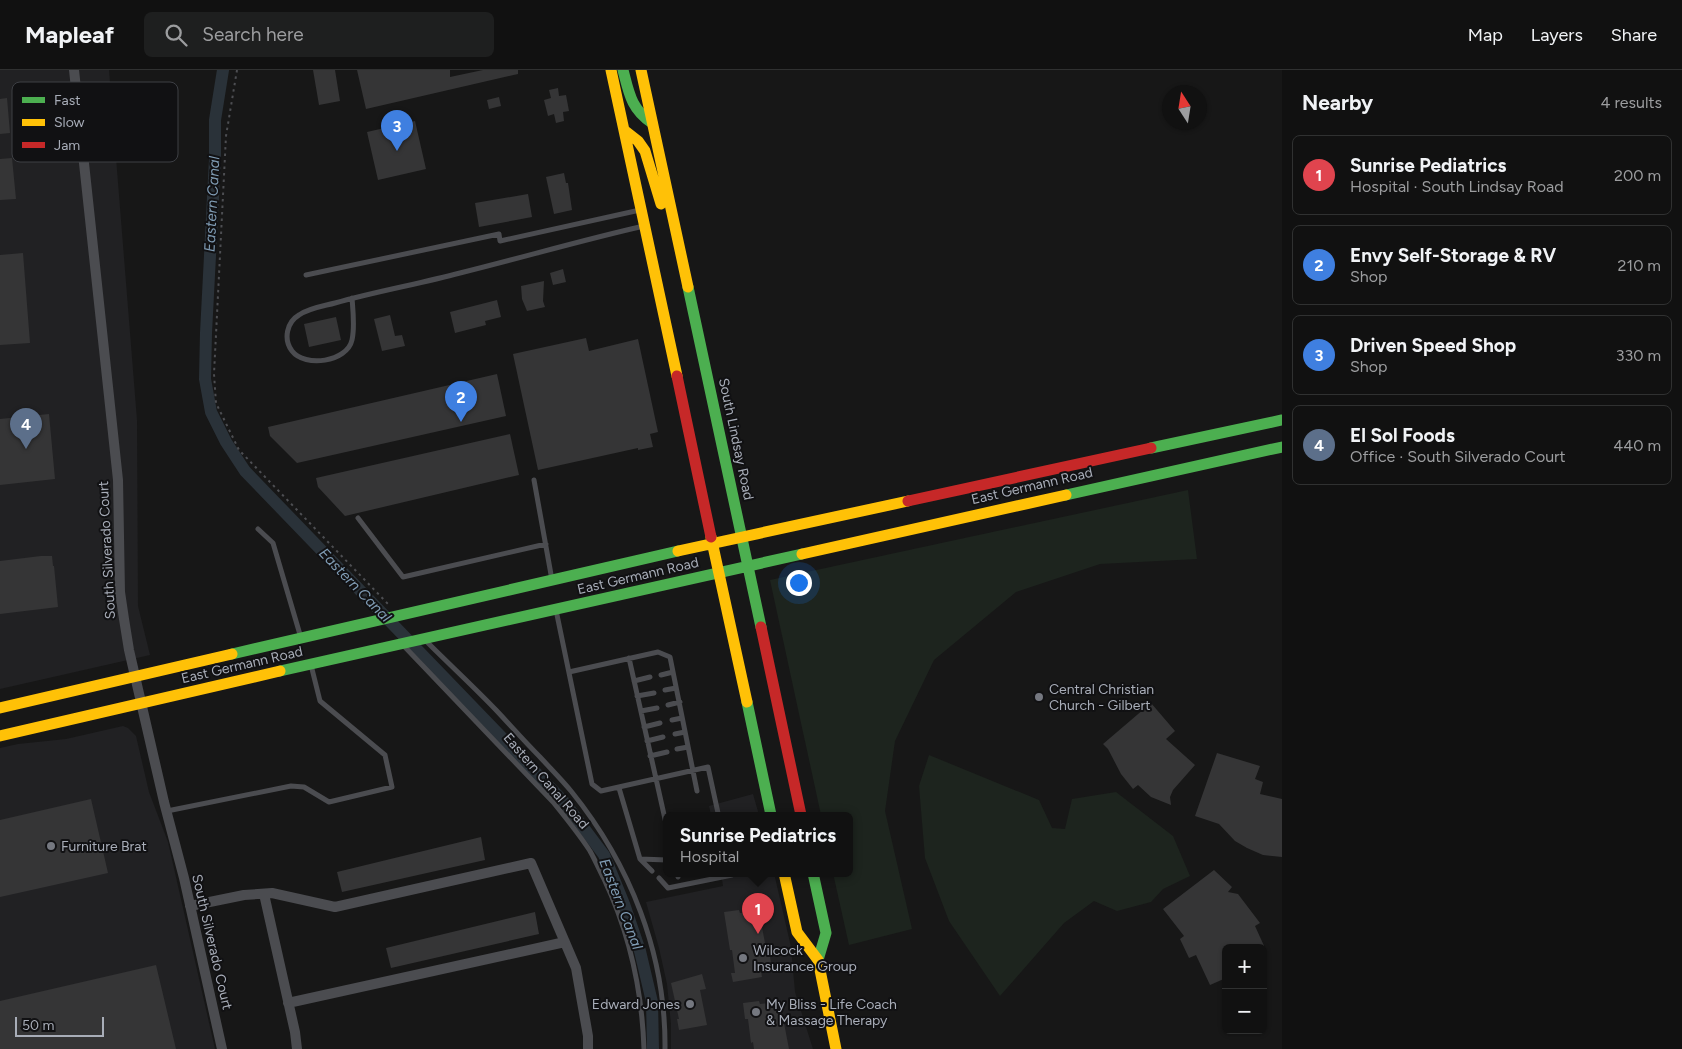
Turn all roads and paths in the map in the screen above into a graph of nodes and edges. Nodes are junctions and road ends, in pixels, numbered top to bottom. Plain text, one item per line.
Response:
1 (237, 70) edge
2 (611, 70) edge
3 (623, 70) edge
4 (641, 70) edge
5 (652, 123) junction
6 (624, 130) junction
7 (84, 162) edge
8 (641, 210) junction
9 (644, 226) junction
10 (675, 232) junction
11 (306, 276) dead end
12 (352, 298) junction
13 (1282, 420) edge
14 (1282, 446) edge
15 (534, 480) dead end
16 (358, 518) dead end
17 (258, 529) dead end
18 (742, 537) junction
19 (713, 543) junction
20 (546, 544) junction
21 (748, 566) junction
22 (719, 573) junction
23 (552, 580) junction
24 (556, 609) junction
25 (399, 616) junction
26 (302, 638) junction
27 (424, 638) junction
28 (402, 644) junction
29 (629, 658) junction
30 (311, 665) junction
31 (569, 672) junction
32 (673, 672) junction
33 (662, 675) dead end
34 (135, 676) junction
35 (650, 677) dead end
36 (634, 681) junction
37 (676, 688) junction
38 (665, 690) dead end
39 (654, 693) dead end
40 (638, 696) junction
41 (680, 702) junction
42 (142, 703) junction
43 (668, 705) dead end
44 (0, 708) edge
45 (657, 708) dead end
46 (641, 711) junction
47 (682, 718) junction
48 (672, 720) dead end
49 (660, 723) dead end
50 (644, 727) junction
51 (685, 732) junction
52 (675, 734) dead end
53 (0, 736) edge
54 (663, 737) dead end
55 (647, 741) junction
56 (688, 747) junction
57 (677, 749) dead end
58 (667, 752) dead end
59 (650, 756) junction
60 (693, 770) junction
61 (656, 779) junction
62 (619, 788) junction
63 (697, 791) dead end
64 (167, 811) junction
65 (663, 812) edge
66 (718, 812) edge
67 (770, 812) edge
68 (800, 812) edge
69 (640, 859) junction
70 (663, 860) edge
71 (652, 872) dead end
72 (709, 877) edge
73 (785, 877) edge
74 (814, 877) edge
75 (659, 878) dead end
76 (264, 894) junction
77 (190, 906) junction
78 (565, 942) junction
79 (818, 960) junction
80 (288, 1002) junction
81 (222, 1049) edge
82 (297, 1049) edge
83 (588, 1049) edge
84 (644, 1049) edge
85 (665, 1049) edge
86 (836, 1049) edge

1 - 25 path
2 - 6 main road
3 - 5 main road
4 - 5 main road, South Lindsay Road
5 - 10 main road, South Lindsay Road
6 - 8 main road
6 - 10 main road
7 - 34 street, South Silverado Court
8 - 9 main road
8 - 11 lane
9 - 12 lane
9 - 19 main road
10 - 18 main road, South Lindsay Road
12 - 12 lane
13 - 18 main road, East Germann Road
14 - 21 main road, East Germann Road
15 - 20 lane
16 - 20 lane
17 - 26 lane
18 - 19 main road, East Germann Road
18 - 21 main road, South Lindsay Road
19 - 22 main road
19 - 23 main road, East Germann Road
20 - 23 lane
21 - 22 main road, East Germann Road
21 - 68 main road, South Lindsay Road
22 - 24 main road, East Germann Road
22 - 67 main road
23 - 25 main road, East Germann Road
24 - 27 main road, East Germann Road
24 - 31 lane
25 - 26 main road, East Germann Road
26 - 34 main road, East Germann Road
27 - 28 main road, East Germann Road
27 - 85 lane
28 - 30 main road, East Germann Road
28 - 84 lane, Eastern Canal Road
29 - 31 lane
29 - 32 lane
29 - 36 lane
30 - 42 main road, East Germann Road
30 - 64 lane
31 - 62 lane
32 - 33 lane
32 - 37 lane
34 - 42 street, South Silverado Court
34 - 44 main road, East Germann Road
35 - 36 lane
36 - 40 lane
37 - 38 lane
37 - 41 lane
39 - 40 lane
40 - 46 lane
41 - 43 lane
41 - 47 lane
42 - 53 main road, East Germann Road
42 - 64 street, South Silverado Court
45 - 46 lane
46 - 50 lane
47 - 48 lane
47 - 51 lane
49 - 50 lane
50 - 55 lane
51 - 52 lane
51 - 56 lane
54 - 55 lane
55 - 59 lane
56 - 57 lane
56 - 60 lane
58 - 59 lane
59 - 61 lane
60 - 61 lane
60 - 63 lane
60 - 66 lane
61 - 62 lane
61 - 65 lane
62 - 69 lane
64 - 77 street, South Silverado Court
69 - 70 lane
69 - 71 lane
72 - 75 lane
73 - 79 main road
74 - 79 main road
76 - 77 street
76 - 78 street
76 - 80 street
77 - 81 street, South Silverado Court
78 - 80 street
78 - 83 street
79 - 86 main road
80 - 82 street

